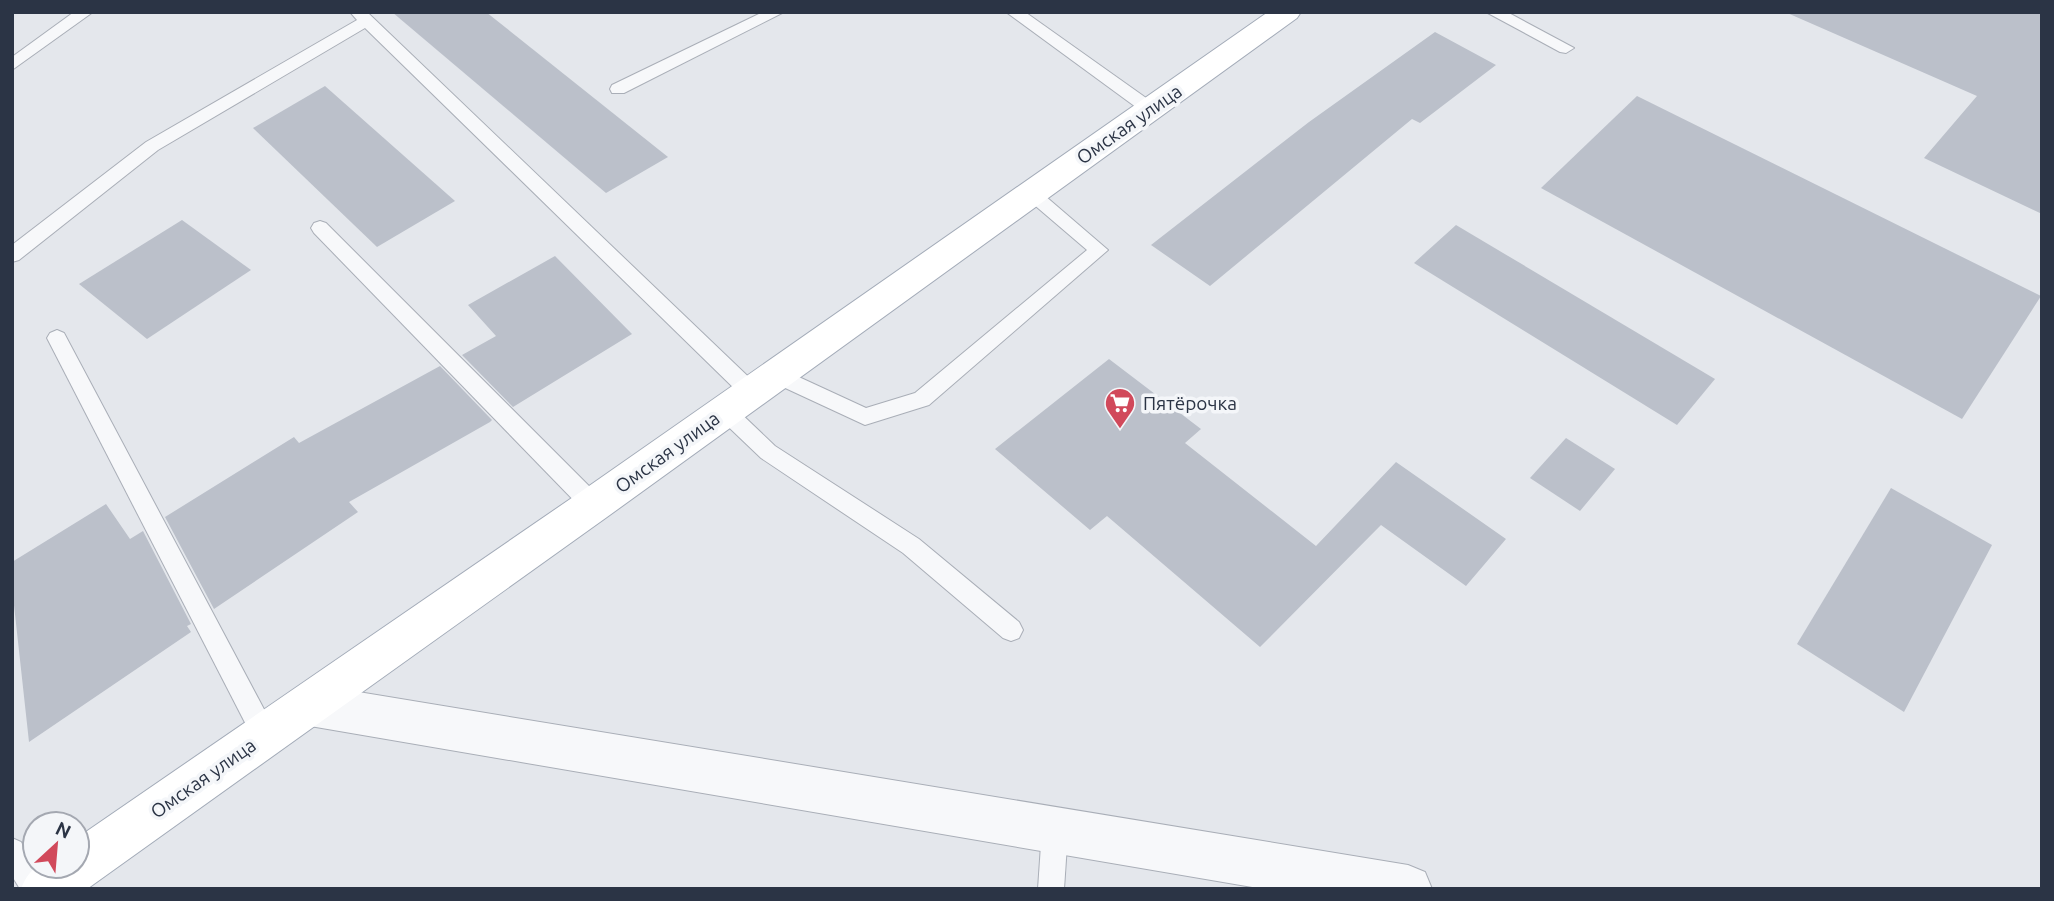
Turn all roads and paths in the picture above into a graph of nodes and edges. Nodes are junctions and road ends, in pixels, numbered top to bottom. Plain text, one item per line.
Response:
1 (85, 12) edge
2 (776, 12) edge
3 (1014, 12) edge
4 (1287, 12) edge
5 (1494, 12) edge
6 (362, 16) edge
7 (1566, 48) dead end
8 (12, 65) edge
9 (618, 89) dead end
10 (1150, 109) junction
11 (1031, 193) junction
12 (320, 228) dead end
13 (12, 255) edge
14 (57, 338) dead end
15 (750, 392) junction
16 (593, 505) junction
17 (1010, 630) dead end
18 (310, 705) junction
19 (265, 736) junction
20 (1055, 830) junction
21 (12, 851) edge
22 (35, 889) edge
23 (45, 889) edge
24 (1051, 889) edge
25 (1408, 889) edge

1 - 8 lane
2 - 9 lane
3 - 10 lane
4 - 10 main road, Омская улица
5 - 7 lane
6 - 13 lane
6 - 15 lane
10 - 11 main road, Омская улица
11 - 15 main road, Омская улица
11 - 15 lane
12 - 16 lane
14 - 19 lane
15 - 16 main road, Омская улица
15 - 17 lane
16 - 18 main road, Омская улица
18 - 19 main road, Омская улица
18 - 20 street
19 - 23 main road, Омская улица
20 - 24 lane
20 - 25 street
21 - 22 lane

